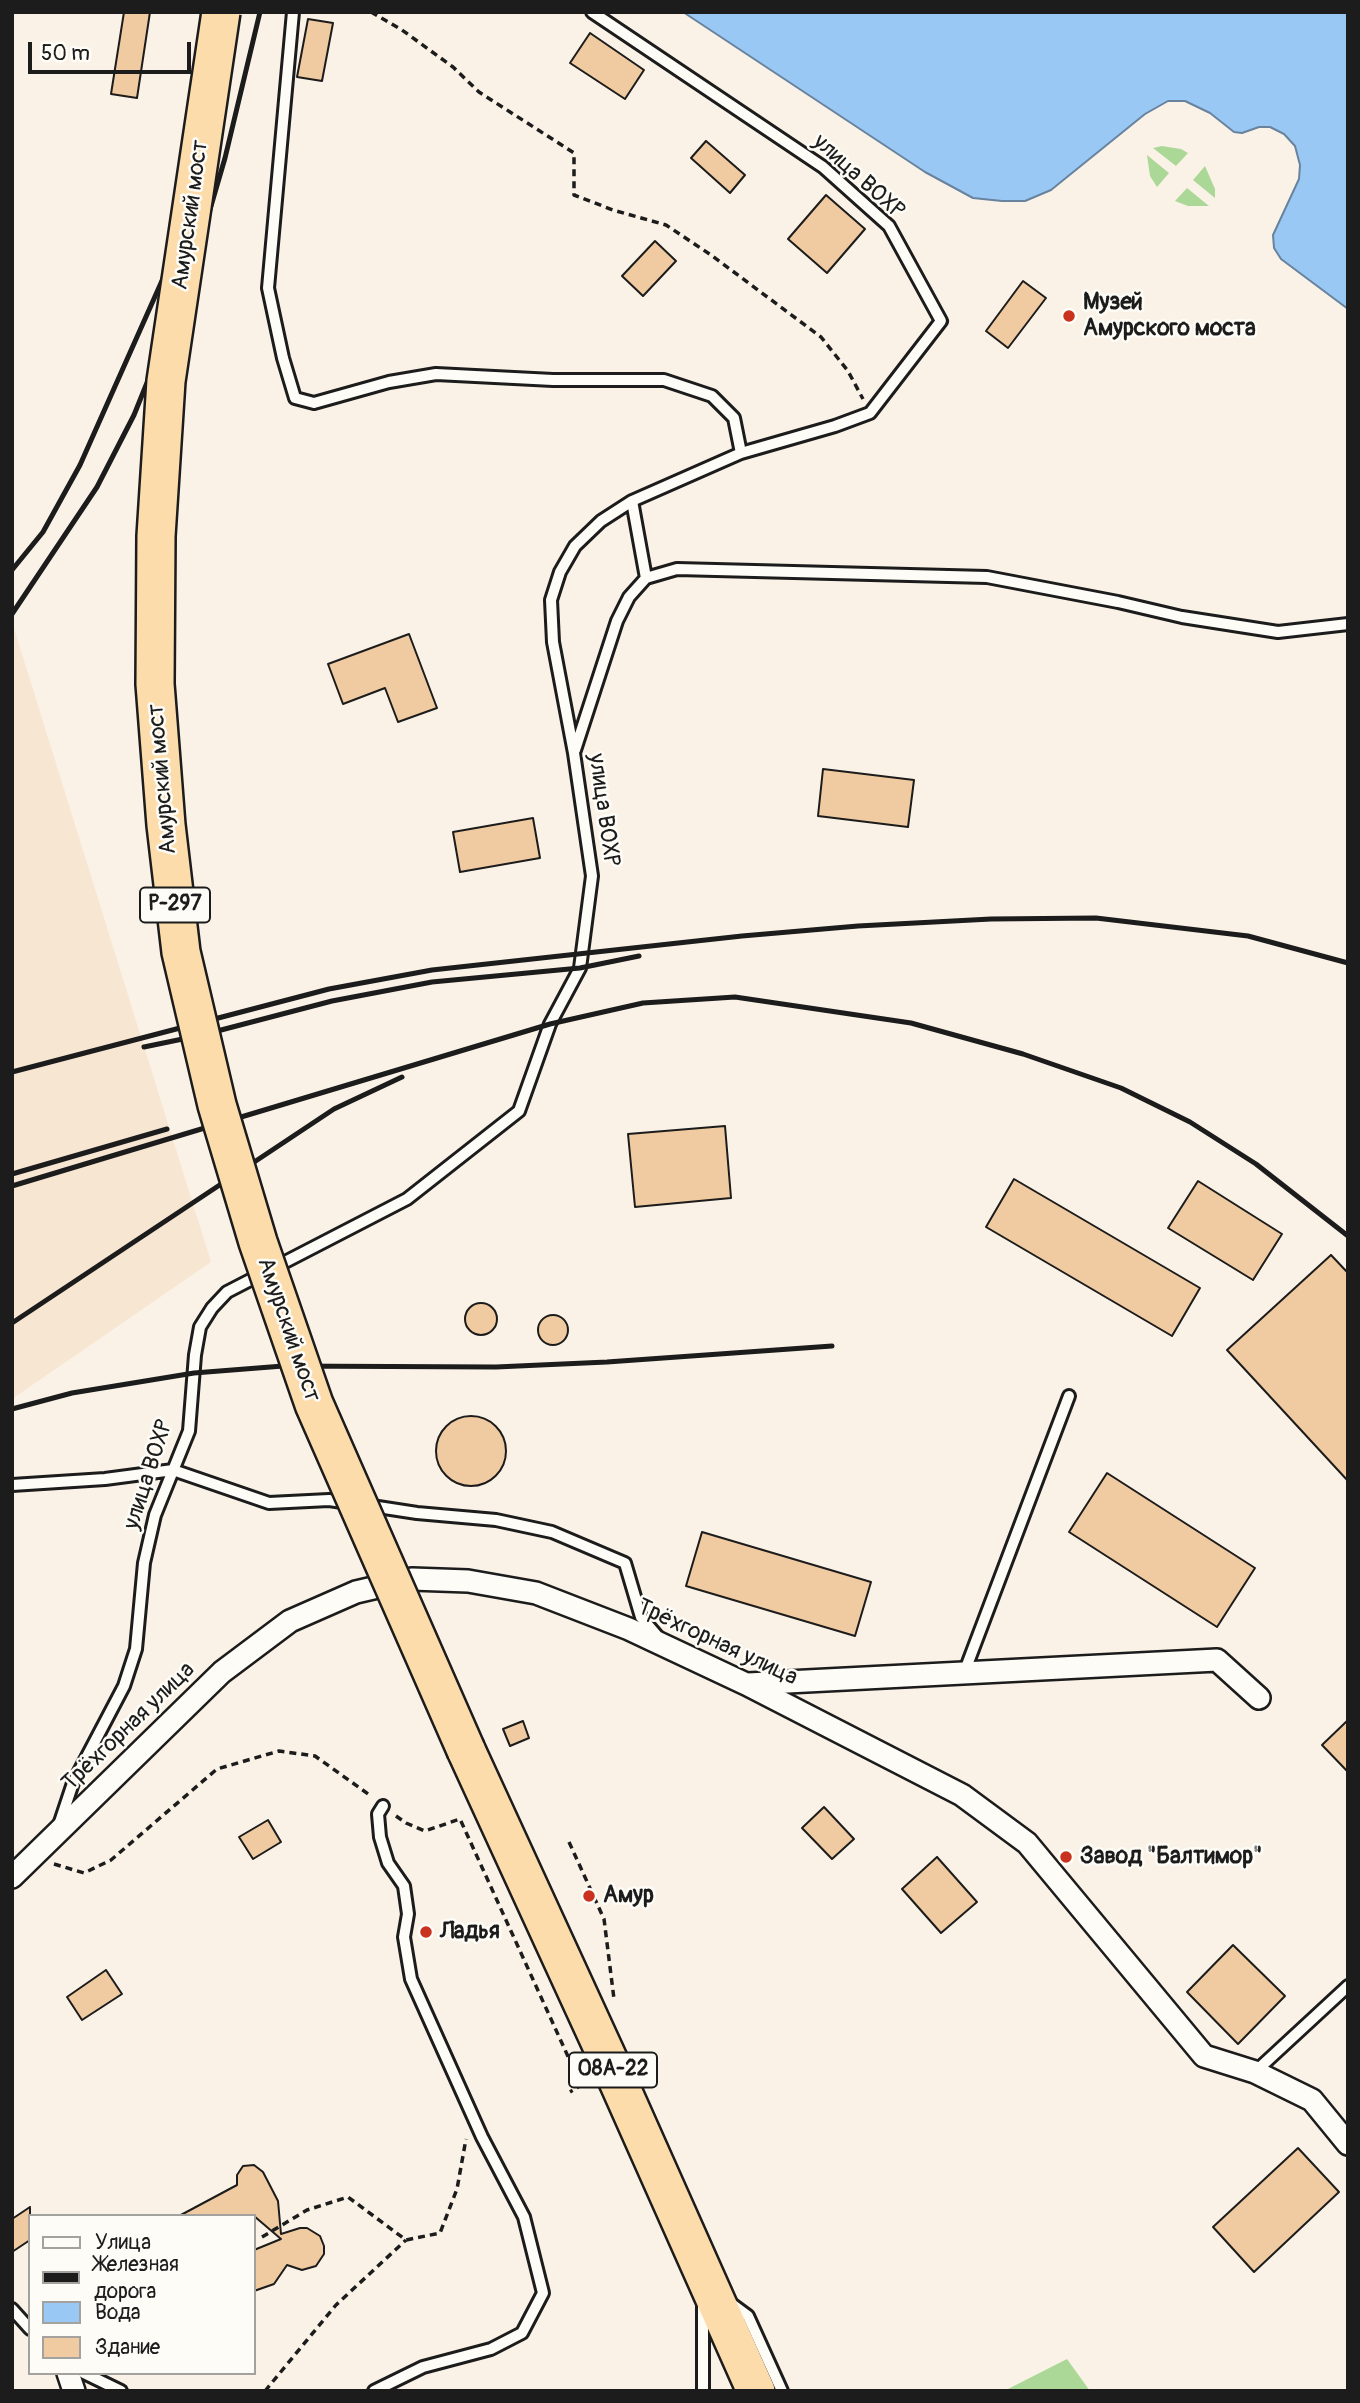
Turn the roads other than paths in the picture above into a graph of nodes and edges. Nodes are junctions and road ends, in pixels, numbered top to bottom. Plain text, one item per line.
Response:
1 (221, 12) edge
2 (293, 12) edge
3 (592, 12) edge
4 (741, 453) junction
5 (632, 501) junction
6 (646, 578) junction
7 (1348, 624) edge
8 (574, 752) junction
9 (1069, 1395) dead end
10 (173, 1470) junction
11 (12, 1485) edge
12 (666, 1646) junction
13 (964, 1673) junction
14 (746, 1684) junction
15 (1259, 1698) dead end
16 (466, 1751) joint
17 (383, 1806) road end
18 (56, 1833) junction
19 (12, 1877) edge
20 (1348, 1986) edge
21 (1255, 2072) junction
22 (1348, 2144) edge
23 (707, 2281) junction
24 (12, 2309) edge
25 (28, 2327) edge
26 (88, 2375) edge
27 (121, 2391) edge
28 (374, 2391) edge
29 (704, 2391) edge
30 (756, 2391) edge
31 (782, 2391) edge

1 - 16 highway, Амурский мост / Р-297, bridge
2 - 4 lane
3 - 4 lane, улица ВОХР
4 - 5 lane, улица ВОХР
5 - 6 lane
5 - 8 lane, улица ВОХР
6 - 7 lane
6 - 8 lane
8 - 10 lane, улица ВОХР
9 - 13 lane
10 - 11 lane
10 - 12 lane
10 - 18 lane, улица ВОХР
12 - 14 street, Трёхгорная улица
12 - 18 street, Трёхгорная улица
13 - 14 street
13 - 15 street
14 - 21 street, Трёхгорная улица
16 - 23 highway, 08А-22
17 - 28 lane
18 - 19 street, Трёхгорная улица
20 - 21 lane
21 - 22 street, Трёхгорная улица
23 - 29 lane
23 - 30 highway, 08А-22
23 - 31 lane
24 - 25 lane
26 - 27 lane

